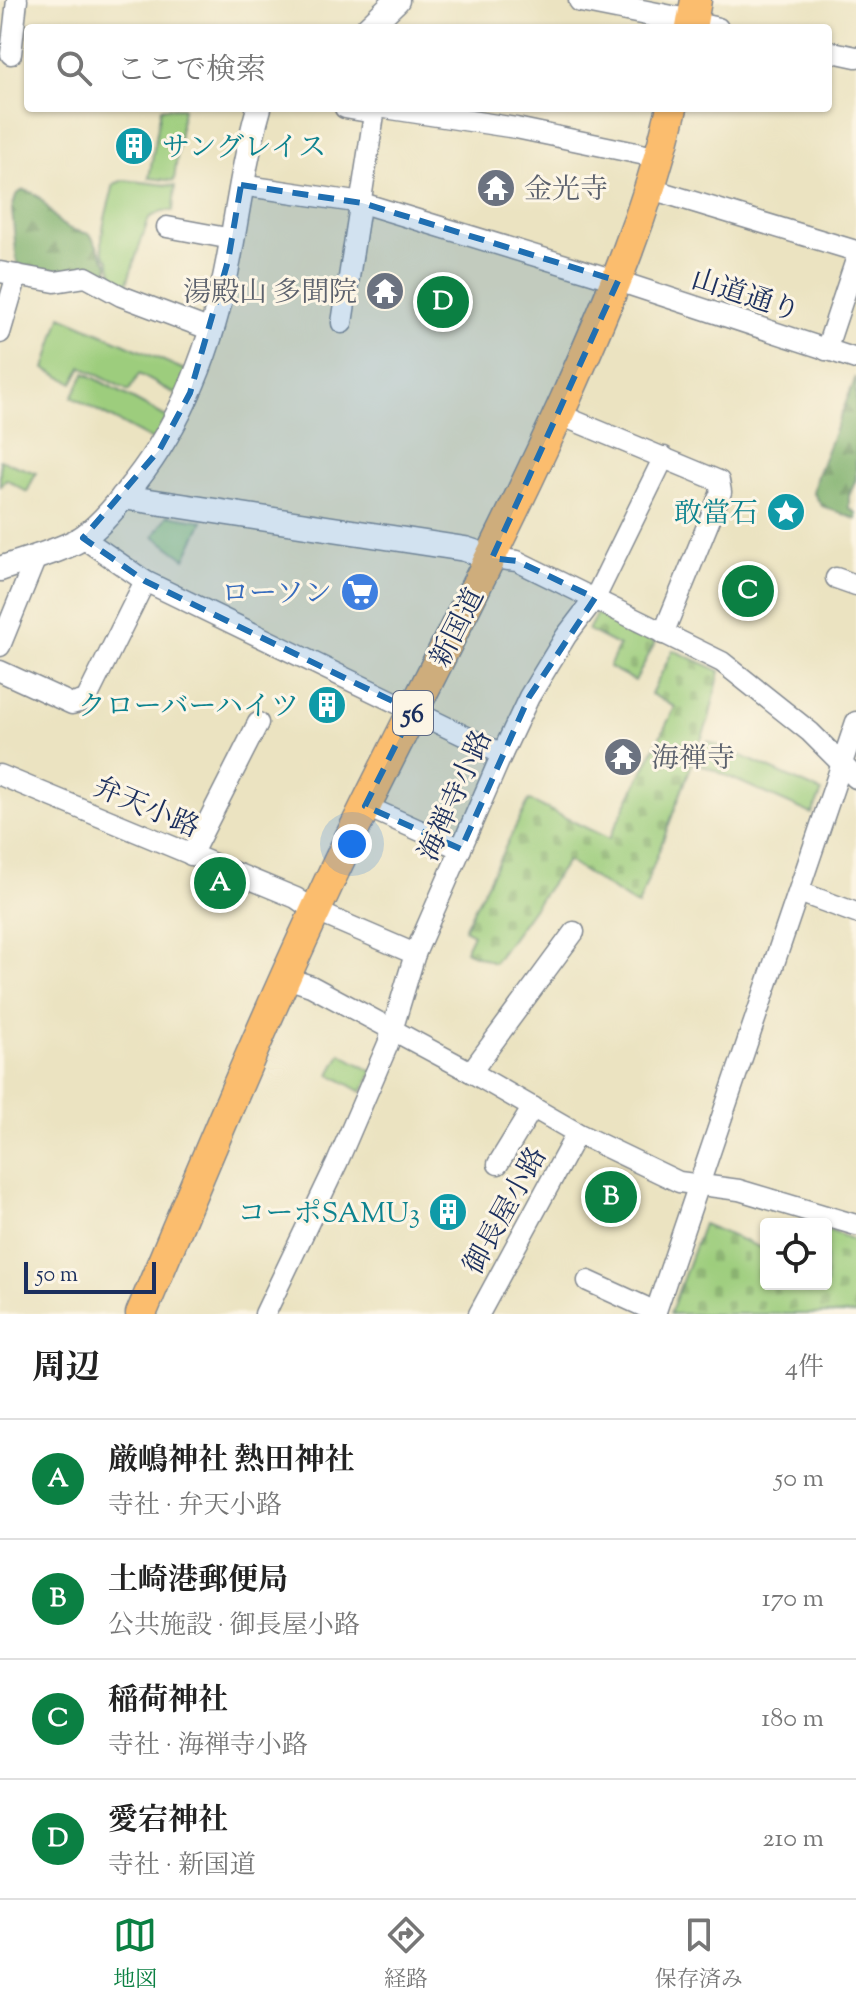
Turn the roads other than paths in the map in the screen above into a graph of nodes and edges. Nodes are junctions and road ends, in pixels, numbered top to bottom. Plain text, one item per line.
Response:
1 (17, 0) edge
2 (581, 0) edge
3 (624, 4) edge
4 (391, 11) edge
5 (699, 20) edge
6 (373, 24) edge
7 (832, 52) edge
8 (13, 54) edge
9 (856, 57) edge
10 (258, 112) edge
11 (378, 112) edge
12 (393, 112) edge
13 (671, 112) edge
14 (660, 158) junction
15 (241, 185) junction
16 (651, 189) junction
17 (362, 203) junction
18 (167, 227) dead end
19 (232, 239) junction
20 (856, 251) edge
21 (856, 260) edge
22 (9, 274) edge
23 (618, 281) junction
24 (342, 323) dead end
25 (211, 330) junction
26 (0, 333) edge
27 (826, 350) junction
28 (856, 359) edge
29 (558, 414) junction
30 (664, 457) junction
31 (123, 497) junction
32 (83, 538) junction
33 (37, 555) junction
34 (492, 558) junction
35 (0, 569) edge
36 (836, 578) dead end
37 (145, 581) junction
38 (856, 585) edge
39 (595, 598) junction
40 (663, 634) junction
41 (0, 646) edge
42 (0, 671) edge
43 (413, 711) junction
44 (856, 722) edge
45 (258, 723) dead end
46 (502, 754) junction
47 (849, 771) edge
48 (0, 775) edge
49 (365, 806) junction
50 (461, 849) junction
51 (191, 855) junction
52 (799, 892) junction
53 (315, 911) junction
54 (856, 913) edge
55 (574, 932) dead end
56 (415, 954) junction
57 (281, 983) junction
58 (393, 1029) junction
59 (471, 1072) junction
60 (533, 1107) junction
61 (577, 1133) junction
62 (498, 1164) dead end
63 (699, 1185) junction
64 (856, 1225) edge
65 (588, 1281) dead end
66 (656, 1313) edge
67 (141, 1314) edge
68 (265, 1314) edge
69 (479, 1314) edge

1 - 8 street
2 - 3 street
3 - 5 street
4 - 6 street
7 - 9 street
10 - 15 street
11 - 17 street
12 - 14 street
13 - 14 main road, 新国道 / 56
14 - 16 main road, 新国道 / 56
15 - 17 street, 山道通り
15 - 19 street
16 - 20 street
16 - 23 main road, 新国道 / 56
17 - 23 street, 山道通り
17 - 24 street
18 - 19 street
19 - 25 street
21 - 27 street
22 - 25 street
22 - 26 street
23 - 27 street, 山道通り
23 - 29 main road, 新国道 / 56
25 - 31 street
27 - 28 street, 山道通り
29 - 30 street
29 - 34 main road, 新国道 / 56
30 - 39 street, 海禅寺小路
30 - 40 street
31 - 32 street
31 - 34 street
32 - 33 street
32 - 37 street
33 - 35 street
33 - 41 street
34 - 39 street
34 - 43 main road, 新国道 / 56
36 - 38 street
37 - 42 street
37 - 43 street
39 - 40 street
39 - 46 street, 海禅寺小路
40 - 47 street
43 - 46 street
43 - 49 main road, 新国道 / 56
44 - 47 street
45 - 51 street
46 - 50 street, 海禅寺小路
47 - 52 street
48 - 51 street, 弁天小路
49 - 50 street
49 - 53 main road, 新国道 / 56
50 - 56 street, 海禅寺小路
51 - 53 street, 弁天小路
52 - 54 street
52 - 63 street
53 - 56 street, 弁天小路
53 - 57 main road, 新国道 / 56
55 - 59 street
56 - 58 street, 海禅寺小路
57 - 58 street
57 - 67 main road, 新国道 / 56
58 - 59 street
58 - 68 street, 海禅寺小路
59 - 60 street
60 - 61 street
60 - 62 street
61 - 63 street
61 - 69 street, 御長屋小路
63 - 64 street
63 - 66 street
65 - 66 street

